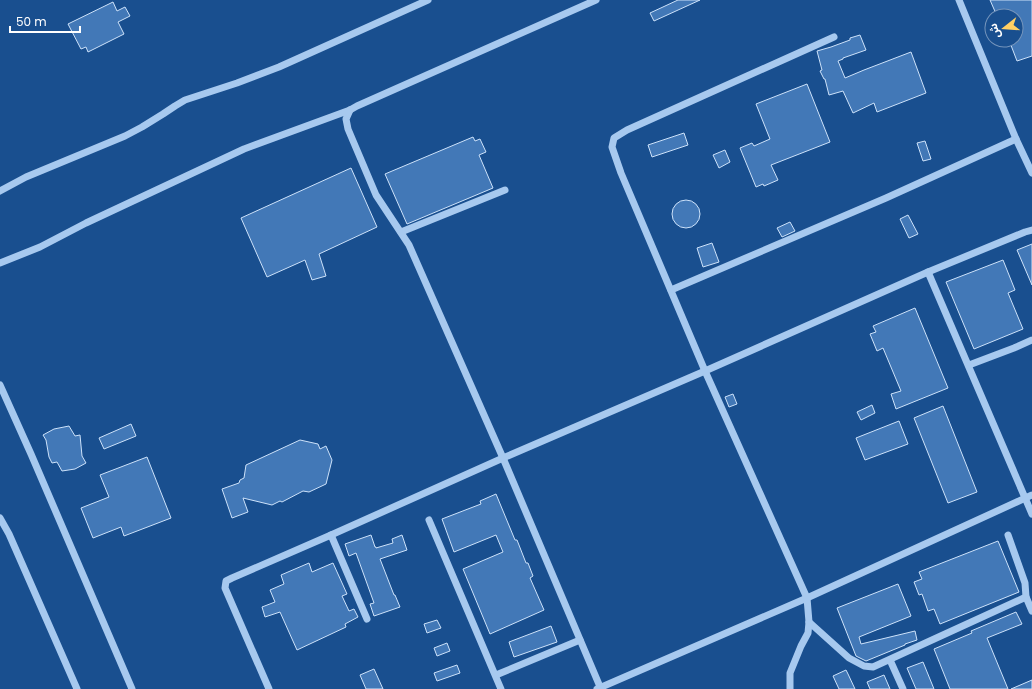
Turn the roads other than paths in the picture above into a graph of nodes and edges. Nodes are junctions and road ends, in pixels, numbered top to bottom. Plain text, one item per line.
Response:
1 (428, 0) edge
2 (596, 0) edge
3 (959, 0) edge
4 (834, 37) dead end
5 (350, 110) junction
6 (1016, 139) junction
7 (1032, 173) edge
8 (505, 190) dead end
9 (0, 191) edge
10 (1032, 230) edge
11 (401, 232) junction
12 (0, 263) edge
13 (928, 272) junction
14 (671, 290) junction
15 (1032, 340) edge
16 (969, 365) junction
17 (705, 371) junction
18 (0, 385) edge
19 (503, 458) junction
20 (1028, 497) edge
21 (1032, 514) edge
22 (0, 518) edge
23 (428, 520) dead end
24 (331, 535) junction
25 (1008, 535) dead end
26 (1026, 597) junction
27 (807, 598) junction
28 (1032, 611) edge
29 (367, 619) dead end
30 (808, 622) junction
31 (580, 640) junction
32 (890, 660) junction
33 (496, 675) junction
34 (599, 688) edge
35 (77, 689) edge
36 (132, 689) edge
37 (269, 689) edge
38 (501, 689) edge
39 (790, 689) edge
40 (903, 689) edge

1 - 9 lane
2 - 5 lane
3 - 6 lane
4 - 14 lane
5 - 11 lane
5 - 12 lane
6 - 7 lane
6 - 14 lane
8 - 11 lane
10 - 13 lane
11 - 19 lane
13 - 16 lane
13 - 17 lane
14 - 17 lane
15 - 16 lane
16 - 20 lane
17 - 19 lane
17 - 27 lane
18 - 36 lane
19 - 24 lane
19 - 31 lane
20 - 21 lane
20 - 27 lane
22 - 35 lane
23 - 33 lane
24 - 29 lane
24 - 37 lane
25 - 26 lane
26 - 28 lane
26 - 32 lane
27 - 30 lane
27 - 34 lane
30 - 32 lane
30 - 39 lane
31 - 33 lane
31 - 34 lane
32 - 40 lane
33 - 38 lane

